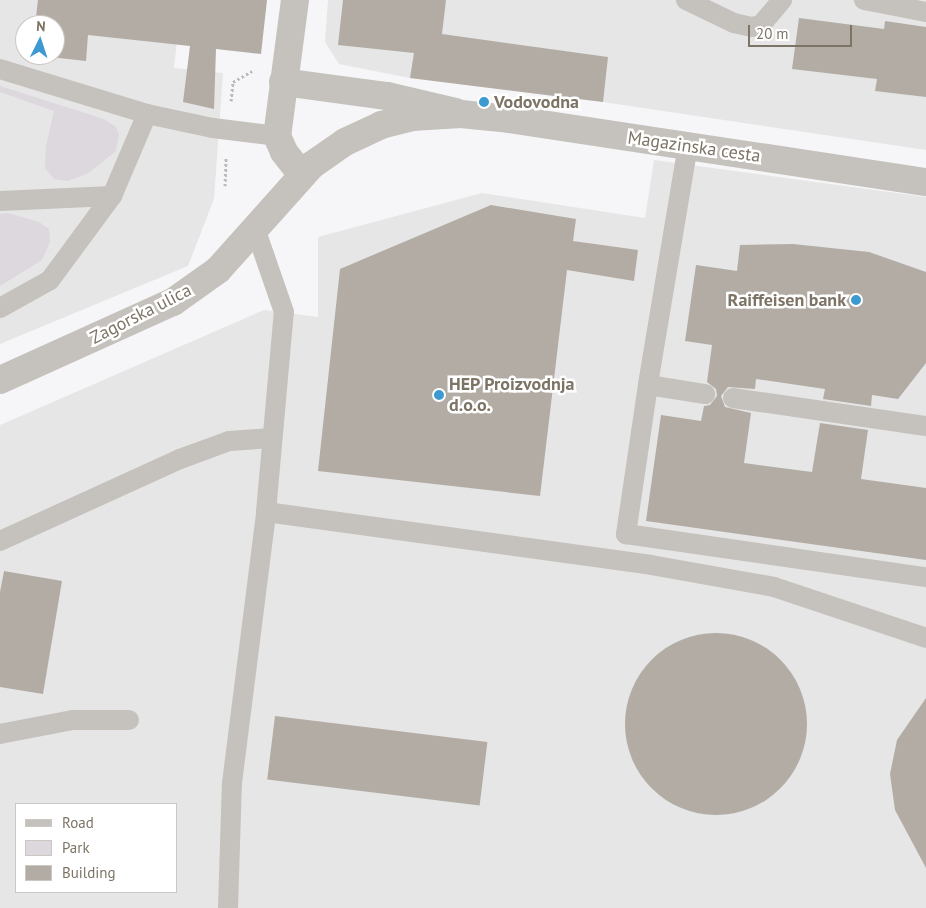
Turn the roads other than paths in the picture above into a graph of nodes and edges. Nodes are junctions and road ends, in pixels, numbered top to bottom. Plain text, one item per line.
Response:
1 (295, 0) edge
2 (686, 0) edge
3 (782, 0) edge
4 (864, 0) edge
5 (926, 12) edge
6 (0, 69) edge
7 (283, 82) junction
8 (147, 114) junction
9 (461, 114) junction
10 (277, 136) junction
11 (688, 145) junction
12 (301, 174) junction
13 (926, 182) edge
14 (112, 196) junction
15 (0, 201) edge
16 (256, 231) junction
17 (0, 308) edge
18 (0, 380) edge
19 (648, 385) junction
20 (705, 394) dead end
21 (732, 398) dead end
22 (926, 426) edge
23 (272, 438) junction
24 (266, 512) junction
25 (0, 541) edge
26 (926, 577) edge
27 (926, 638) edge
28 (129, 720) dead end
29 (0, 734) edge
30 (228, 908) edge

1 - 7 street
2 - 3 lane
4 - 5 lane
6 - 8 lane
7 - 9 street, Magazinska cesta
7 - 10 street
8 - 10 lane
8 - 14 lane
9 - 11 street, Magazinska cesta
9 - 12 street, Magazinska cesta
10 - 12 street
11 - 13 street, Magazinska cesta
11 - 19 lane
12 - 16 street, Zagorska ulica
14 - 15 lane
14 - 17 lane
16 - 18 street, Zagorska ulica
16 - 23 lane
19 - 20 lane
19 - 26 lane
21 - 22 lane
23 - 24 lane
23 - 25 lane
24 - 27 lane
24 - 30 lane
28 - 29 lane

